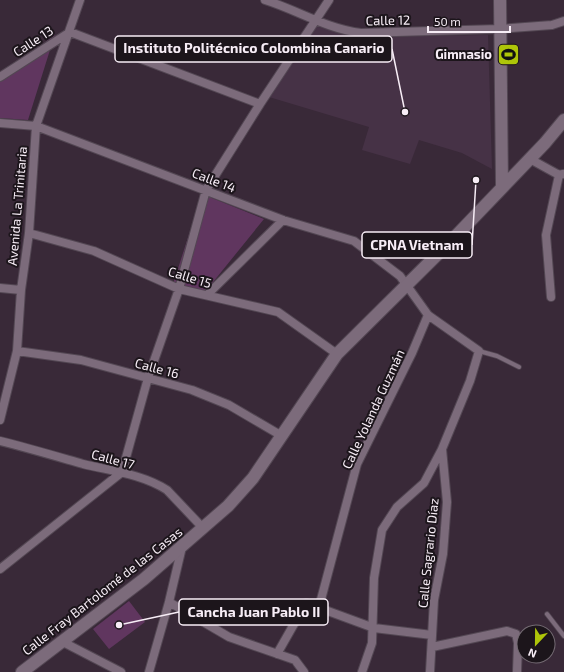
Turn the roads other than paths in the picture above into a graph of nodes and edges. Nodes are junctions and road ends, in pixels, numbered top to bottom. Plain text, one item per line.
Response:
1 (80, 0) edge
2 (265, 0) edge
3 (329, 0) edge
4 (500, 0) edge
5 (316, 20) junction
6 (564, 21) edge
7 (499, 29) junction
8 (70, 32) junction
9 (0, 77) edge
10 (260, 104) junction
11 (564, 120) edge
12 (0, 123) edge
13 (36, 126) junction
14 (530, 159) junction
15 (561, 175) edge
16 (502, 185) junction
17 (206, 190) junction
18 (283, 220) junction
19 (29, 233) junction
20 (406, 285) junction
21 (0, 288) edge
22 (179, 289) junction
23 (21, 290) junction
24 (207, 295) junction
25 (550, 297) dead end
26 (428, 315) junction
27 (17, 351) junction
28 (479, 351) junction
29 (337, 354) junction
30 (519, 367) dead end
31 (148, 378) junction
32 (0, 420) edge
33 (282, 436) junction
34 (0, 441) edge
35 (442, 449) junction
36 (122, 472) junction
37 (203, 528) junction
38 (182, 547) junction
39 (0, 569) edge
40 (169, 602) junction
41 (319, 607) junction
42 (547, 614) dead end
43 (374, 628) junction
44 (432, 635) junction
45 (564, 636) edge
46 (61, 641) junction
47 (432, 647) junction
48 (277, 654) junction
49 (22, 672) edge
50 (121, 672) edge
51 (148, 672) edge
52 (304, 672) edge
53 (362, 672) edge
54 (430, 672) edge
55 (517, 672) edge

1 - 8 street, Avenida La Trinitaria
2 - 5 street, Calle 12
3 - 5 street
4 - 7 main road
5 - 7 street, Calle 12
5 - 10 street
6 - 7 street, Calle 12
7 - 16 main road
8 - 9 street, Calle 13
8 - 10 street, Calle 13
8 - 13 street, Avenida La Trinitaria
10 - 17 street
11 - 14 main road, Calle Fray Bartolomé de las Casas
12 - 13 street, Calle 14
13 - 17 street, Calle 14
13 - 19 street, Avenida La Trinitaria
14 - 15 street
14 - 16 main road, Calle Fray Bartolomé de las Casas
15 - 25 street
16 - 20 main road, Calle Fray Bartolomé de las Casas
17 - 18 street, Calle 14
17 - 22 street
18 - 20 street, Calle 14
18 - 24 street
19 - 22 street, Calle 15
19 - 23 street, Avenida La Trinitaria
20 - 26 street
20 - 29 main road, Calle Fray Bartolomé de las Casas
21 - 23 street
22 - 24 street, Calle 15
22 - 31 street
23 - 27 street, Avenida La Trinitaria
24 - 29 street, Calle 15
26 - 28 street
26 - 41 street, Calle Yolanda Guzmán
27 - 31 street, Calle 16
27 - 32 street, Avenida La Trinitaria
28 - 30 lane
28 - 35 street, Calle Sagrario Díaz
29 - 33 main road, Calle Fray Bartolomé de las Casas
31 - 33 street, Calle 16
31 - 36 street
33 - 37 main road, Calle Fray Bartolomé de las Casas
34 - 36 street, Calle 17
35 - 43 street
35 - 44 street, Calle Sagrario Díaz
36 - 37 street, Calle 17
36 - 39 street
37 - 38 main road, Calle Fray Bartolomé de las Casas
38 - 40 street
38 - 46 main road, Calle Fray Bartolomé de las Casas
40 - 48 street
40 - 51 street
41 - 43 street
41 - 48 street
42 - 45 lane
43 - 44 street
43 - 53 street
44 - 47 street, Calle Sagrario Díaz
46 - 49 main road, Calle Fray Bartolomé de las Casas
46 - 50 street
47 - 54 street, Calle Sagrario Díaz
47 - 55 street
48 - 52 street

